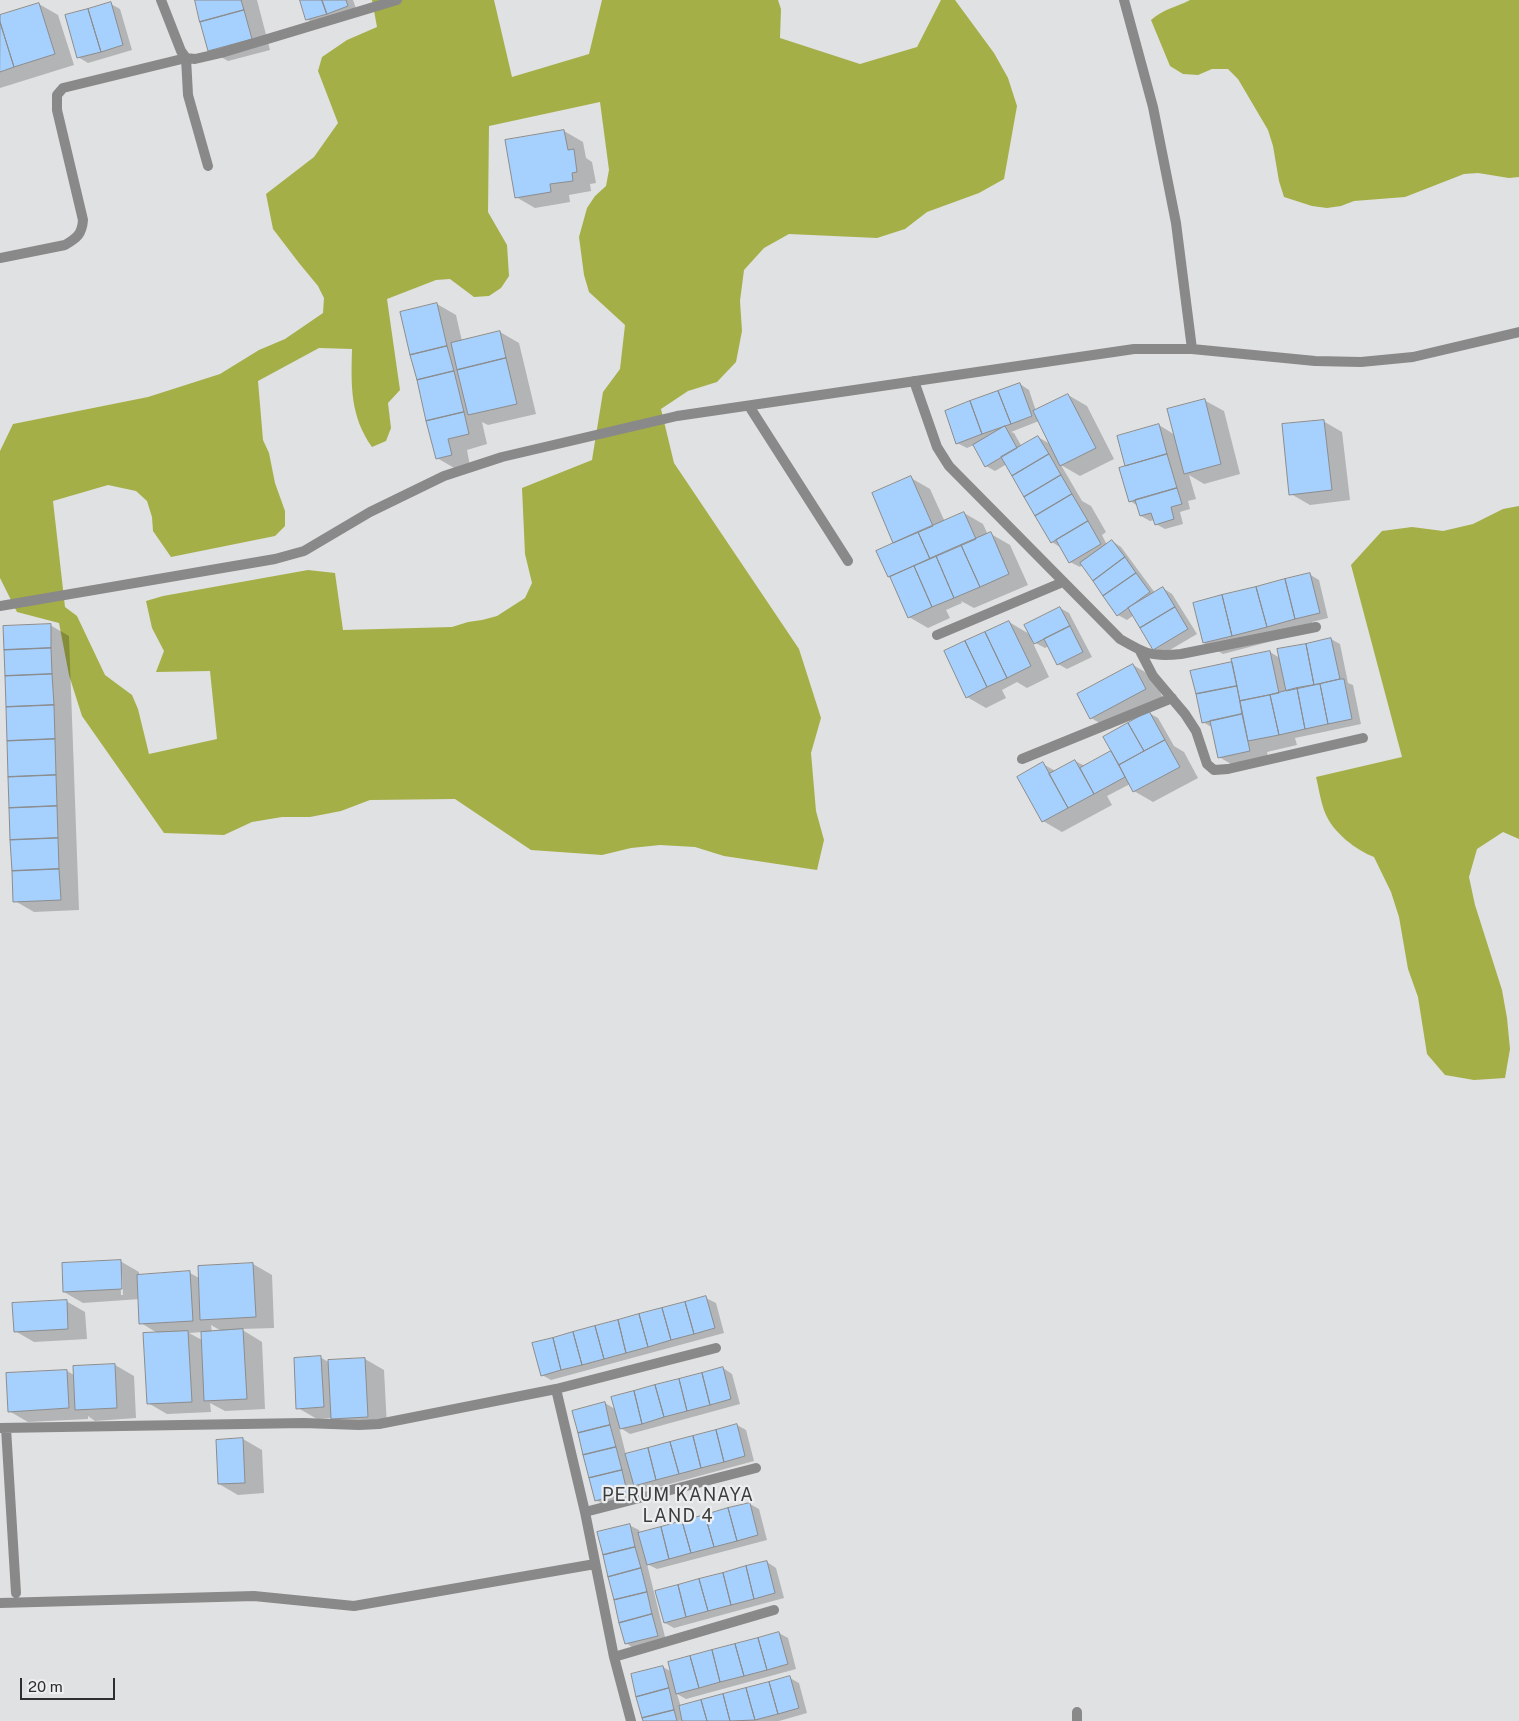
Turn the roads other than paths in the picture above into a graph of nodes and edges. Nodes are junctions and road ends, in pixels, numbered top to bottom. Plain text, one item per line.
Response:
1 (161, 0) edge
2 (397, 0) edge
3 (1124, 0) edge
4 (186, 58) junction
5 (208, 166) dead end
6 (0, 258) edge
7 (1519, 332) edge
8 (1192, 349) junction
9 (914, 381) junction
10 (749, 406) junction
11 (848, 561) dead end
12 (1063, 582) junction
13 (0, 606) edge
14 (1316, 626) dead end
15 (937, 636) dead end
16 (1140, 651) junction
17 (1172, 698) junction
18 (1363, 738) dead end
19 (1022, 759) dead end
20 (716, 1348) dead end
21 (556, 1389) junction
22 (3, 1428) edge
23 (756, 1468) dead end
24 (586, 1512) junction
25 (595, 1564) junction
26 (16, 1593) dead end
27 (0, 1603) edge
28 (774, 1610) dead end
29 (614, 1657) junction
30 (631, 1721) edge

1 - 4 street
2 - 4 street
3 - 8 street
4 - 5 street
4 - 6 street
7 - 8 street
8 - 9 street
9 - 10 street
9 - 12 street
10 - 11 street
10 - 13 street
12 - 15 street
12 - 16 street
14 - 16 street
16 - 17 street
17 - 18 street
17 - 19 street
20 - 21 street
21 - 22 street
21 - 24 street
22 - 26 street
23 - 24 street
24 - 25 street
25 - 27 street
25 - 29 street
28 - 29 street
29 - 30 street

